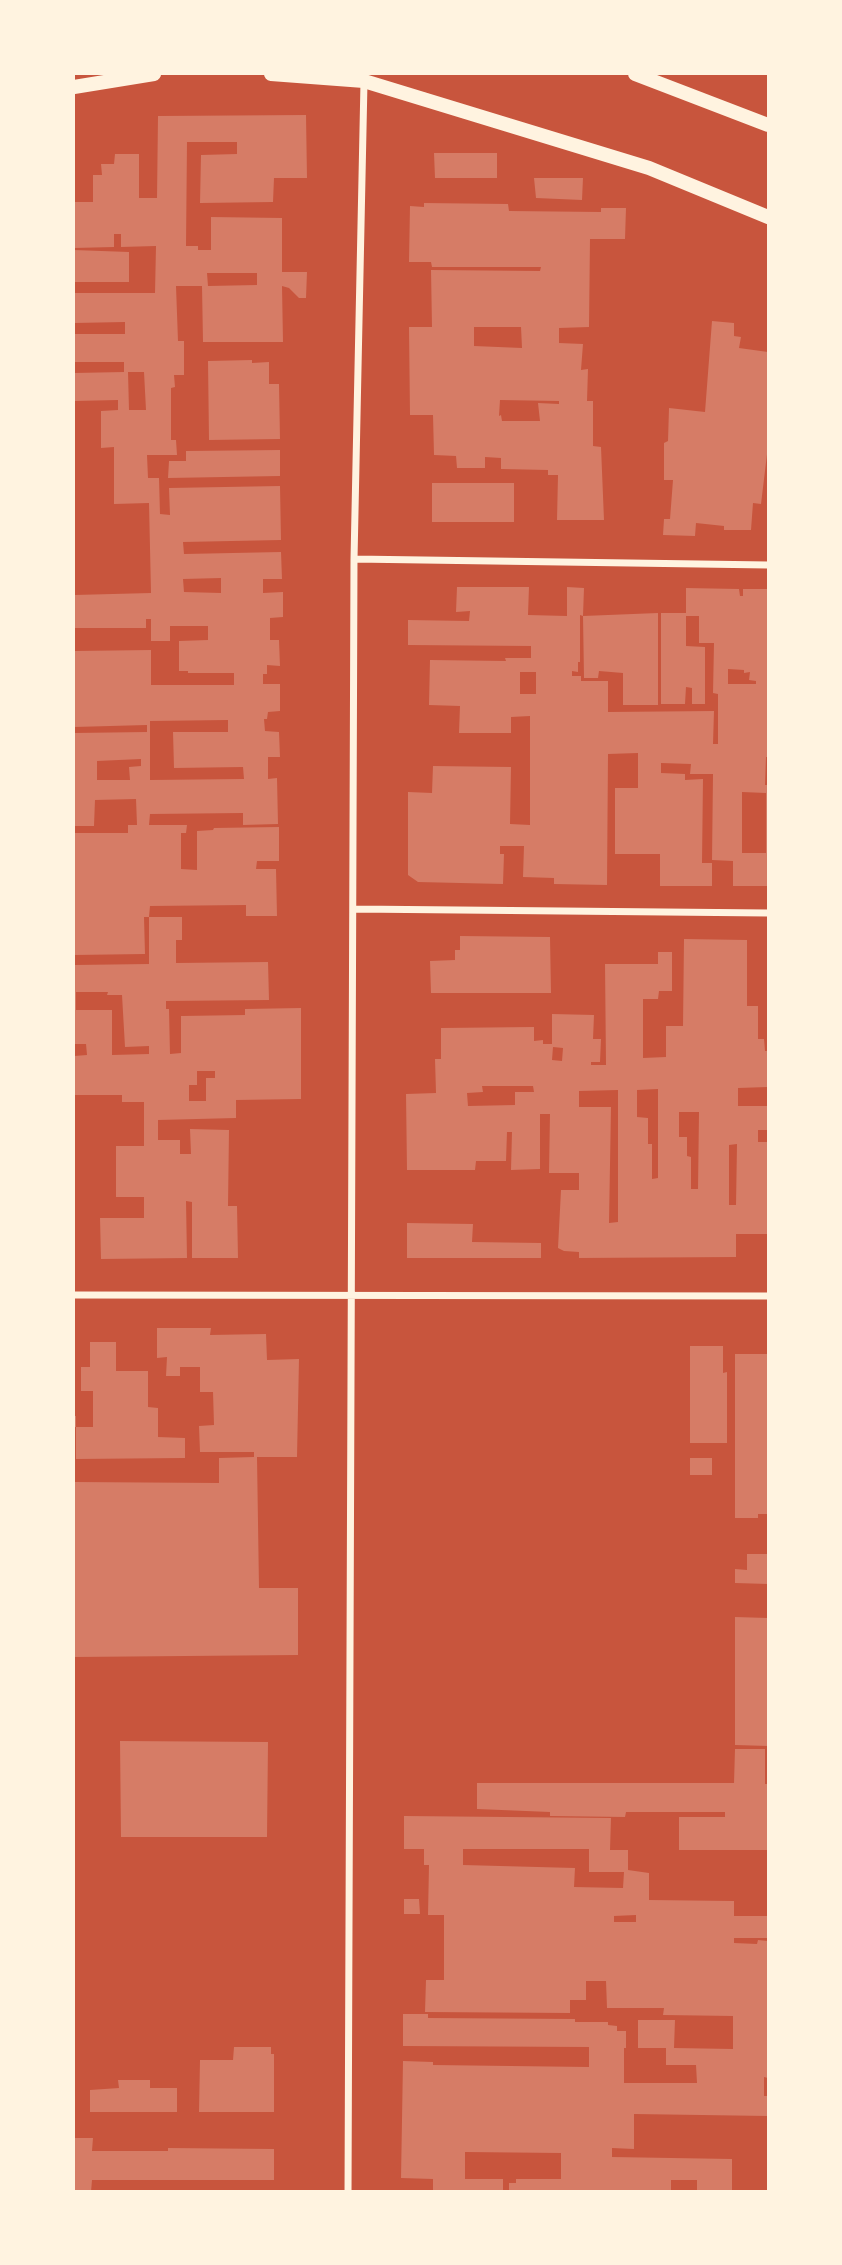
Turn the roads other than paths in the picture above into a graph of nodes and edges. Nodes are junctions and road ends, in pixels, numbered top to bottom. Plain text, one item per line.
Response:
1 (154, 74) edge
2 (271, 74) edge
3 (635, 74) edge
4 (365, 81) junction
5 (74, 87) edge
6 (768, 125) edge
7 (768, 217) edge
8 (354, 559) junction
9 (768, 565) edge
10 (355, 909) junction
11 (768, 913) edge
12 (353, 1294) junction
13 (74, 1295) edge
14 (768, 1296) edge
15 (348, 2192) edge

1 - 5 main road
2 - 4 main road
3 - 6 main road
4 - 7 main road
4 - 8 street
8 - 9 street
8 - 10 street
10 - 11 street
10 - 12 street
12 - 13 street
12 - 14 street
12 - 15 street

